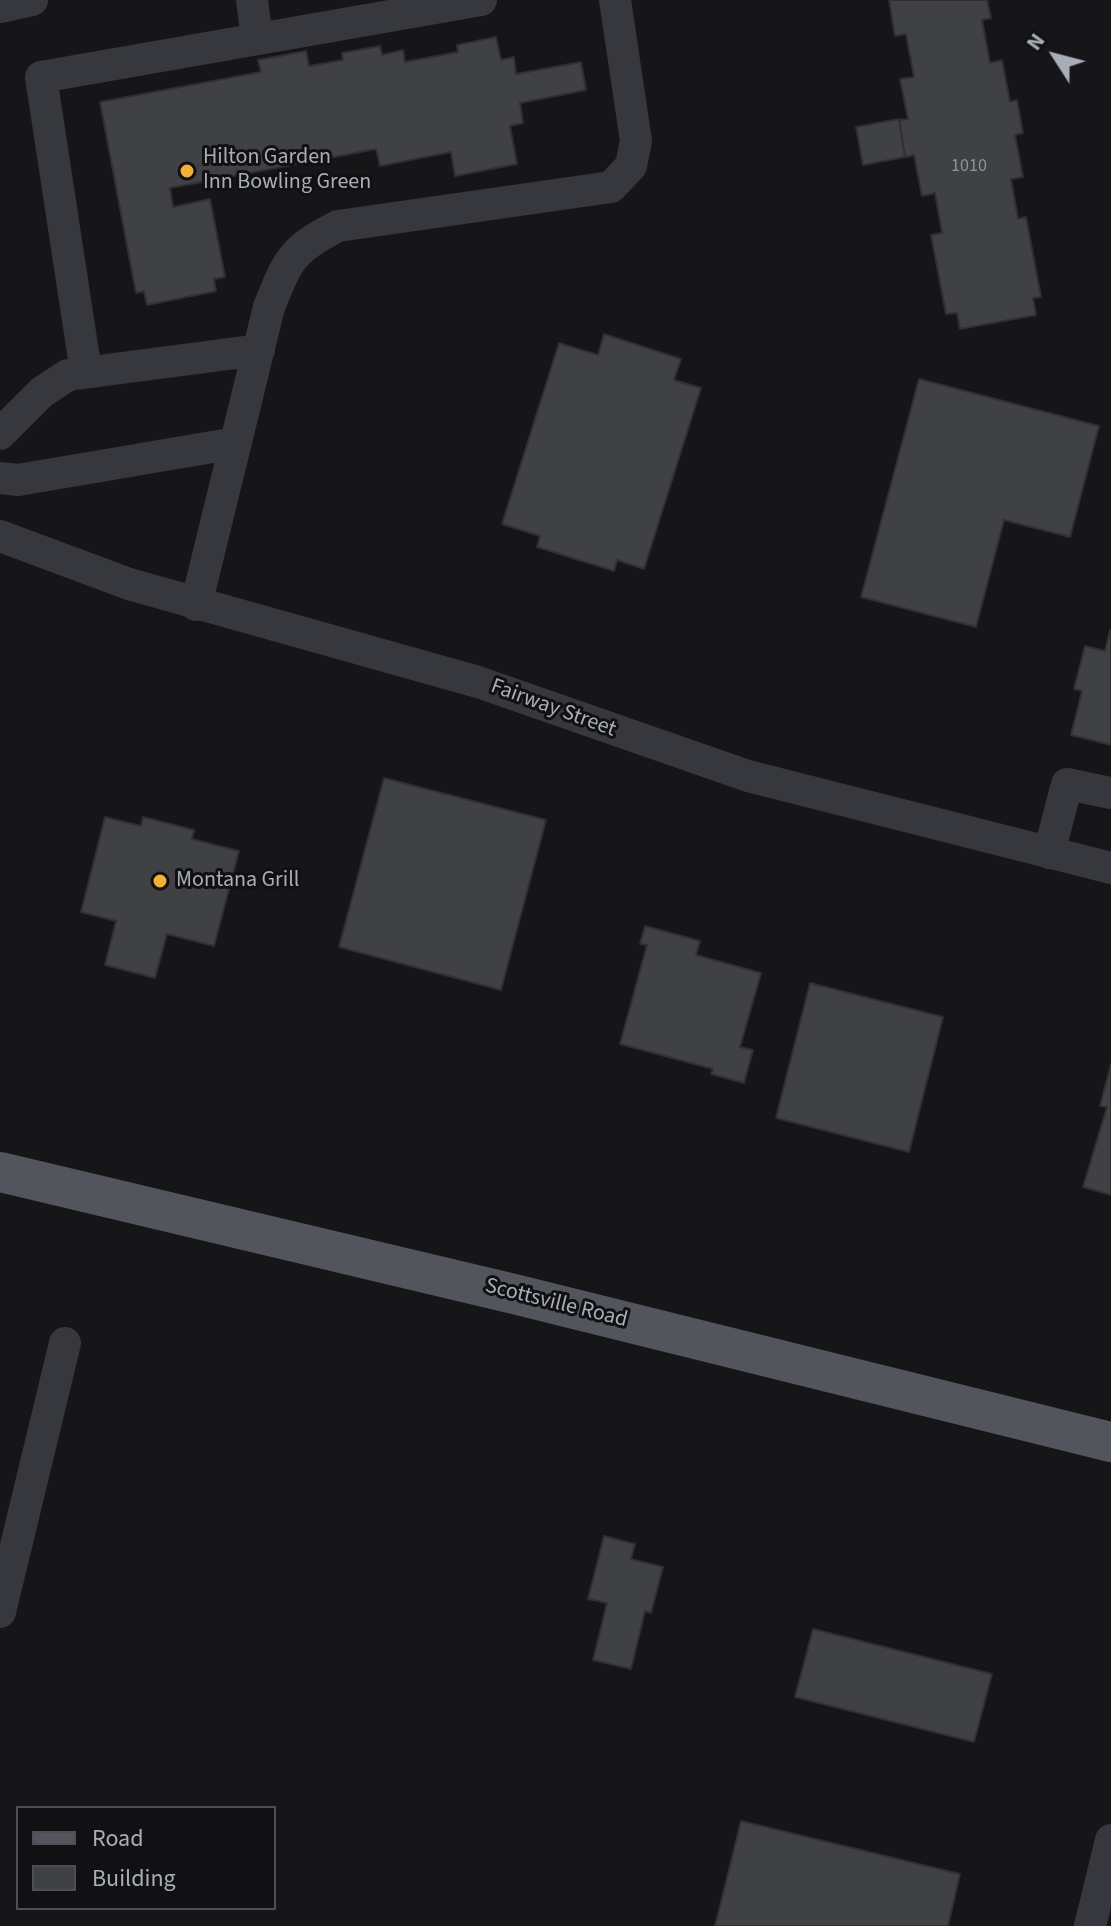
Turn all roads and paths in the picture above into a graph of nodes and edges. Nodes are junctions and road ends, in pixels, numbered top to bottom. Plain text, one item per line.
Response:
1 (32, 0) edge
2 (252, 0) edge
3 (481, 0) edge
4 (615, 0) edge
5 (0, 7) edge
6 (257, 39) junction
7 (259, 350) junction
8 (86, 372) junction
9 (0, 434) edge
10 (236, 443) junction
11 (0, 478) edge
12 (0, 536) edge
13 (196, 605) junction
14 (1111, 793) edge
15 (1049, 853) junction
16 (1111, 868) edge
17 (0, 1172) edge
18 (65, 1343) dead end
19 (1111, 1442) edge
20 (0, 1612) edge
21 (1110, 1853) edge
22 (1090, 1926) edge

1 - 5 street
2 - 6 street
3 - 6 street
4 - 7 street
6 - 8 street
7 - 8 street
7 - 10 street
8 - 9 street
10 - 11 street
10 - 13 street
12 - 13 street, Fairway Street
13 - 15 street, Fairway Street
14 - 15 street
15 - 16 street, Fairway Street
17 - 19 main road, Scottsville Road
18 - 20 street
21 - 22 street

